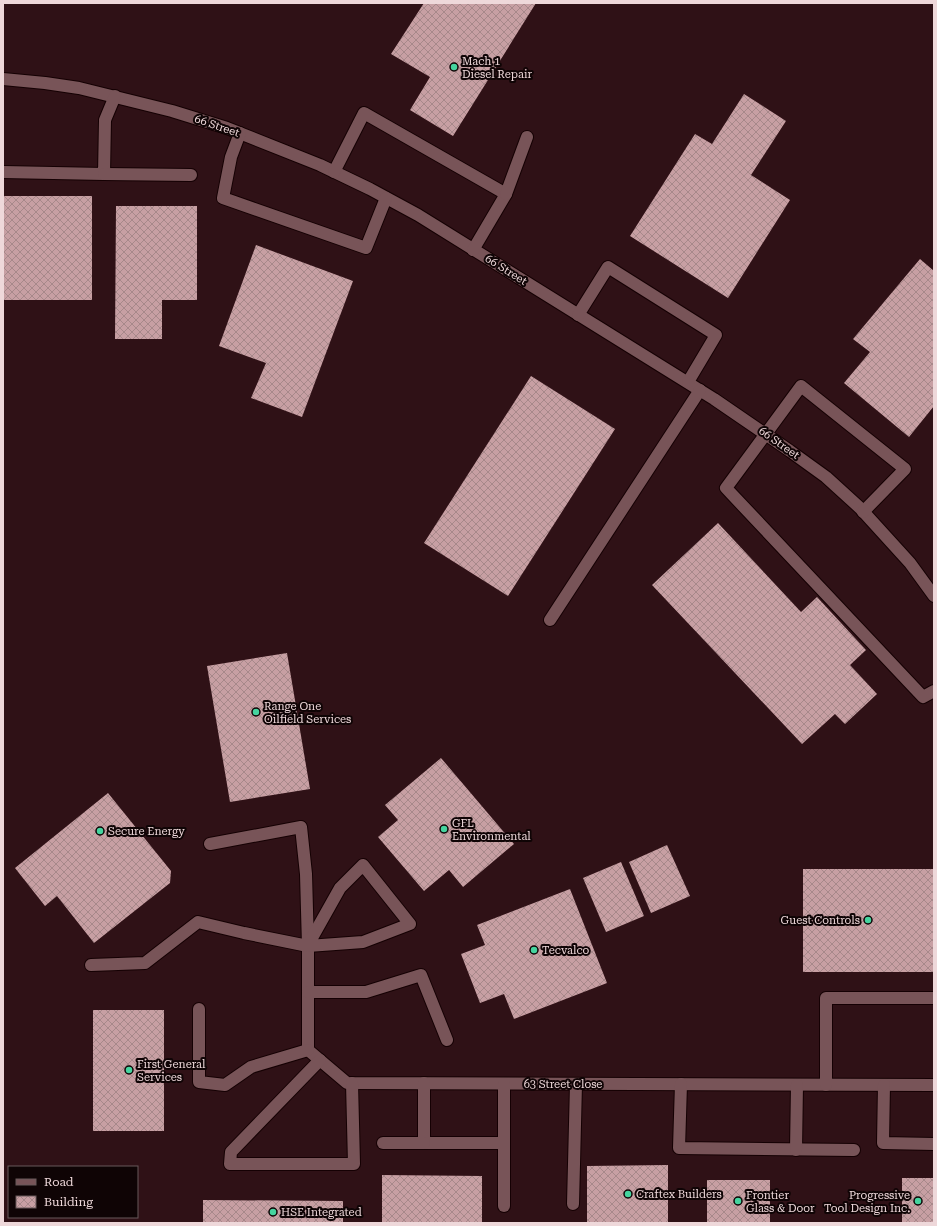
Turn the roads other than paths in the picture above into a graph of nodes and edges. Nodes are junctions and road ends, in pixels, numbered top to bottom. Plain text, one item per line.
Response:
1 (3, 79) edge
2 (115, 96) junction
3 (240, 133) junction
4 (527, 137) dead end
5 (3, 172) edge
6 (334, 172) junction
7 (104, 174) junction
8 (191, 175) dead end
9 (506, 194) junction
10 (386, 198) junction
11 (473, 250) junction
12 (578, 314) junction
13 (688, 382) junction
14 (700, 390) junction
15 (766, 434) junction
16 (863, 512) junction
17 (934, 595) edge
18 (550, 620) dead end
19 (934, 691) edge
20 (210, 844) dead end
21 (308, 946) junction
22 (91, 965) dead end
23 (308, 992) junction
24 (934, 998) edge
25 (199, 1009) dead end
26 (447, 1040) dead end
27 (308, 1050) junction
28 (320, 1060) junction
29 (352, 1083) junction
30 (424, 1083) junction
31 (504, 1084) junction
32 (576, 1084) junction
33 (681, 1084) junction
34 (797, 1085) junction
35 (826, 1085) junction
36 (884, 1085) junction
37 (934, 1085) edge
38 (383, 1143) dead end
39 (424, 1143) junction
40 (504, 1143) junction
41 (934, 1144) edge
42 (796, 1150) junction
43 (854, 1150) dead end
44 (573, 1204) dead end
45 (504, 1206) dead end

1 - 2 street, 66 Street
2 - 3 street, 66 Street
2 - 7 street
3 - 6 street, 66 Street
3 - 10 street
4 - 9 street
5 - 7 street
6 - 9 street
6 - 10 street, 66 Street
7 - 8 street
9 - 11 street
10 - 11 street, 66 Street
11 - 12 street, 66 Street
12 - 13 street, 66 Street
12 - 13 street
13 - 14 street, 66 Street
14 - 15 street, 66 Street
14 - 18 street
15 - 16 street, 66 Street
15 - 16 street
15 - 19 street
16 - 17 street, 66 Street
20 - 21 street
21 - 21 street
21 - 22 street
21 - 23 street
23 - 26 street
23 - 27 street
24 - 35 street
25 - 27 street
27 - 28 street
28 - 29 street
28 - 29 street
29 - 30 street, 63 Street Close
30 - 31 street, 63 Street Close
30 - 39 street
31 - 32 street, 63 Street Close
31 - 40 street
32 - 33 street, 63 Street Close
32 - 44 street
33 - 34 street, 63 Street Close
33 - 42 street
34 - 35 street, 63 Street Close
34 - 42 street
35 - 36 street, 63 Street Close
36 - 37 street, 63 Street Close
36 - 41 street
38 - 39 street
39 - 40 street
40 - 45 street
42 - 43 street

